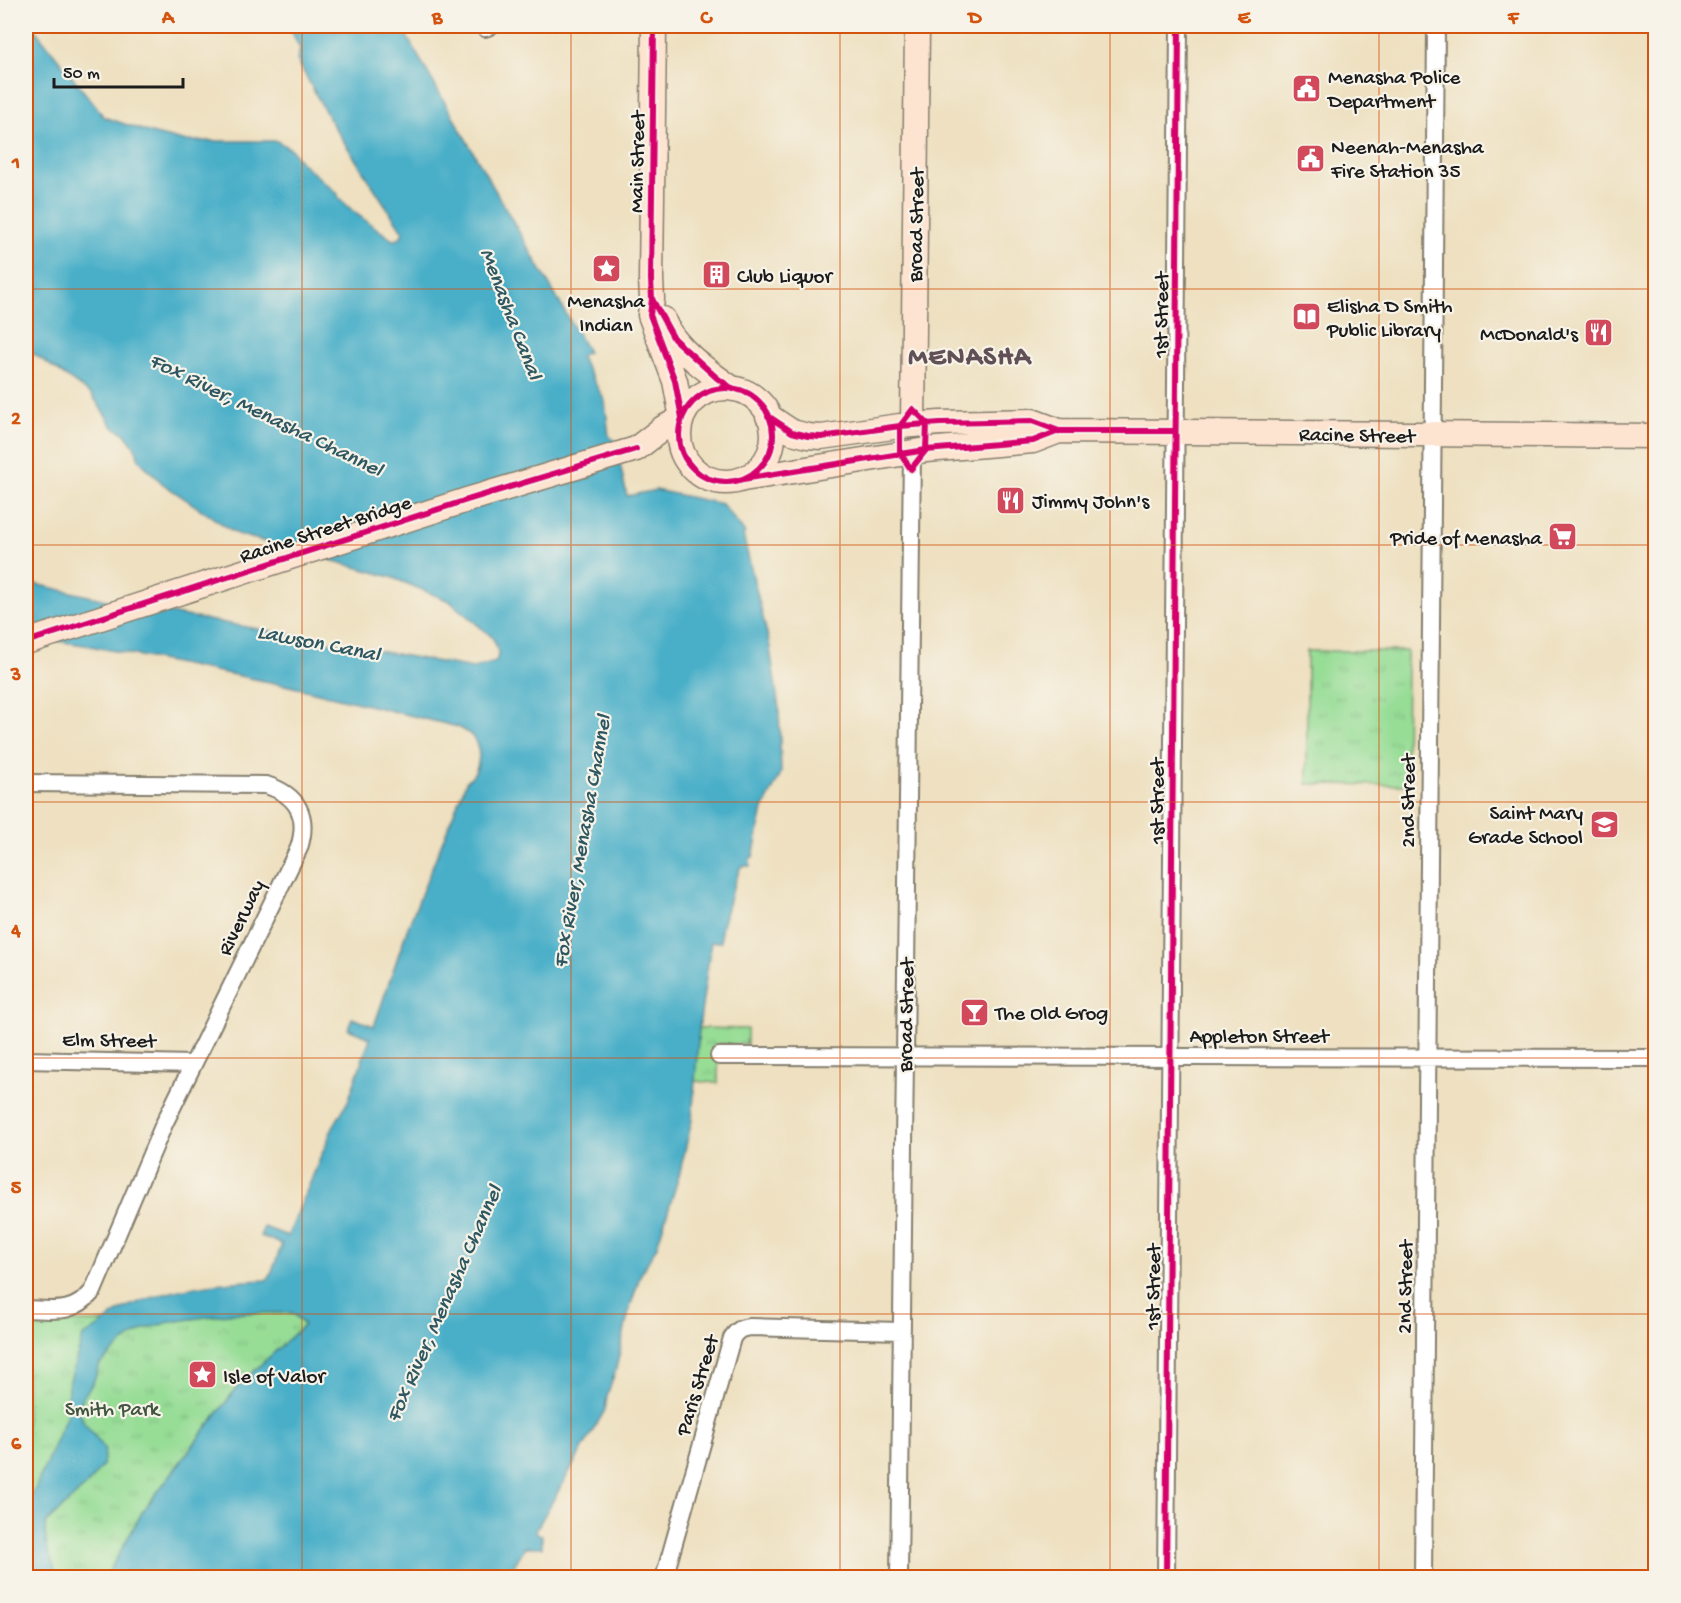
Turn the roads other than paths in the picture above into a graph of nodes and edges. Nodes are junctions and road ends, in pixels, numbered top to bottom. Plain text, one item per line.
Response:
1 (483, 26) edge
2 (490, 26) edge
3 (654, 26) edge
4 (917, 26) edge
5 (1179, 26) edge
6 (1436, 26) edge
7 (652, 299) junction
8 (733, 389) junction
9 (768, 416) junction
10 (682, 418) junction
11 (913, 424) junction
12 (1059, 431) junction
13 (1175, 431) junction
14 (1432, 435) junction
15 (1656, 436) edge
16 (636, 449) junction
17 (912, 452) junction
18 (688, 463) junction
19 (743, 479) junction
20 (26, 642) edge
21 (26, 783) edge
22 (719, 1056) dead end
23 (905, 1056) junction
24 (1171, 1057) junction
25 (1428, 1058) junction
26 (1656, 1058) edge
27 (26, 1060) edge
28 (192, 1064) junction
29 (26, 1309) edge
30 (901, 1330) junction
31 (664, 1578) edge
32 (899, 1578) edge
33 (1166, 1578) edge
34 (1423, 1578) edge

1 - 2 street
3 - 7 main road, Main Street
4 - 11 main road, Broad Street
5 - 13 street, 1st Street
6 - 14 street, 2nd Street
7 - 8 main road, Main Street
7 - 10 main road, Main Street
8 - 9 main road
8 - 10 main road
9 - 11 main road, Racine Street
9 - 19 main road
10 - 16 main road
10 - 18 main road
11 - 12 main road, Racine Street
12 - 13 main road, Racine Street
12 - 17 main road, Racine Street
13 - 14 main road, Racine Street
13 - 24 street, 1st Street
14 - 15 main road, Racine Street
14 - 25 street, 2nd Street
16 - 18 main road
16 - 20 main road, Racine Street Bridge
17 - 19 main road, Racine Street
17 - 23 street, Broad Street
18 - 19 main road
21 - 28 street, Riverway
22 - 23 street, Appleton Street
23 - 24 street, Appleton Street
23 - 30 street, Broad Street
24 - 25 street, Appleton Street
24 - 33 street, 1st Street
25 - 26 street, Appleton Street
25 - 34 street, 2nd Street
27 - 28 street, Elm Street
28 - 29 street, Riverway
30 - 31 street, Paris Street
30 - 32 street, Broad Street

